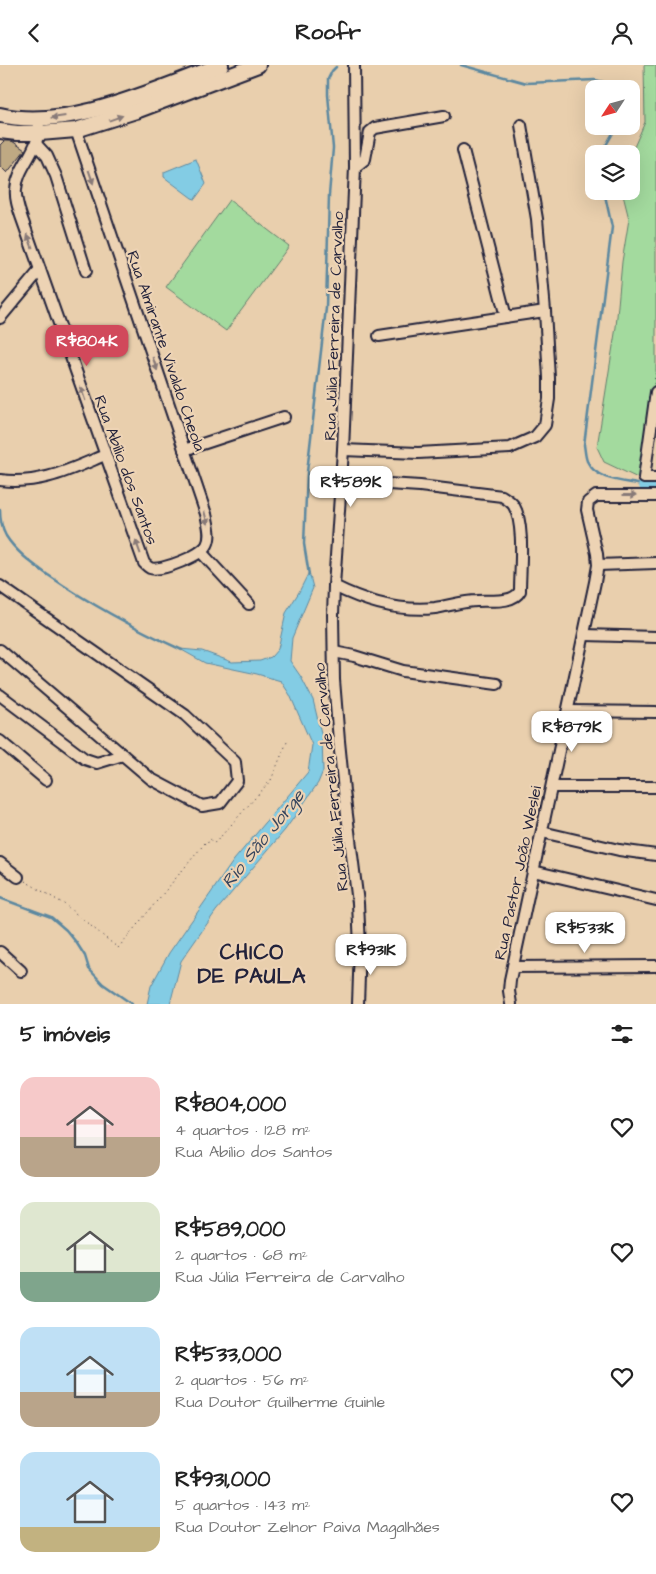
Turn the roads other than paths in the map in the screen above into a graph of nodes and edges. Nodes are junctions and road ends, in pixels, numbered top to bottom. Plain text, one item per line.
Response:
1 (221, 65) edge
2 (258, 65) edge
3 (354, 65) edge
4 (0, 115) edge
5 (444, 116) dead end
6 (521, 125) dead end
7 (76, 130) junction
8 (0, 131) edge
9 (38, 132) junction
10 (464, 150) dead end
11 (355, 167) junction
12 (40, 270) junction
13 (86, 271) dead end
14 (545, 311) junction
15 (506, 317) junction
16 (0, 318) edge
17 (379, 336) dead end
18 (656, 392) edge
19 (655, 412) edge
20 (284, 417) dead end
21 (184, 450) junction
22 (343, 451) junction
23 (105, 455) junction
24 (656, 479) edge
25 (0, 480) edge
26 (340, 481) junction
27 (656, 496) edge
28 (201, 552) junction
29 (656, 563) edge
30 (598, 565) junction
31 (0, 586) edge
32 (334, 587) junction
33 (249, 604) dead end
34 (585, 635) junction
35 (656, 637) edge
36 (0, 650) edge
37 (334, 652) junction
38 (497, 684) dead end
39 (0, 695) edge
40 (568, 711) junction
41 (656, 711) edge
42 (0, 741) edge
43 (124, 755) junction
44 (46, 780) dead end
45 (553, 787) junction
46 (656, 787) edge
47 (542, 832) junction
48 (656, 855) edge
49 (0, 863) edge
50 (533, 871) junction
51 (18, 877) road end
52 (656, 900) edge
53 (0, 952) edge
54 (656, 966) edge
55 (513, 967) junction
56 (21, 971) dead end
57 (358, 1004) edge
58 (511, 1004) edge

1 -> 9 main road
7 -> 2 main road
3 - 11 street, Rua Júlia Ferreira de Carvalho
4 - 9 main road
5 - 11 street
6 - 14 street
7 - 9 main road
7 -> 21 street, Rua Almirante Vivaldo Cheola
8 - 9 main road
12 -> 9 street, Rua Abílio dos Santos
9 - 13 street
10 - 15 street
11 - 22 street, Rua Júlia Ferreira de Carvalho
12 - 16 street
23 -> 12 street, Rua Abílio dos Santos
14 - 15 street
14 - 22 street
15 - 17 street
18 - 19 street
19 - 24 street
20 - 21 street
21 -> 28 street, Rua Almirante Vivaldo Cheola
22 - 26 street, Rua Júlia Ferreira de Carvalho
23 - 25 street
28 -> 23 street, Rua Abílio dos Santos
26 - 32 street, Rua Júlia Ferreira de Carvalho
26 - 32 street
30 -> 27 street, Rua Pastor João Weslei
28 - 33 street
29 - 30 street
30 - 34 street, Rua Pastor João Weslei
31 - 43 street
32 - 37 street, Rua Júlia Ferreira de Carvalho
34 - 35 street
34 - 40 street, Rua Pastor João Weslei
36 - 43 street
37 - 38 street
37 - 57 street, Rua Júlia Ferreira de Carvalho
39 - 43 street
40 - 41 street
40 - 45 street, Rua Pastor João Weslei
42 - 44 street
45 - 46 street
45 - 47 street, Rua Pastor João Weslei
47 - 48 street
47 - 50 street, Rua Pastor João Weslei
49 - 51 street
50 - 52 street
50 - 55 street, Rua Pastor João Weslei
53 - 56 street
54 - 55 street
55 - 58 street, Rua Pastor João Weslei

